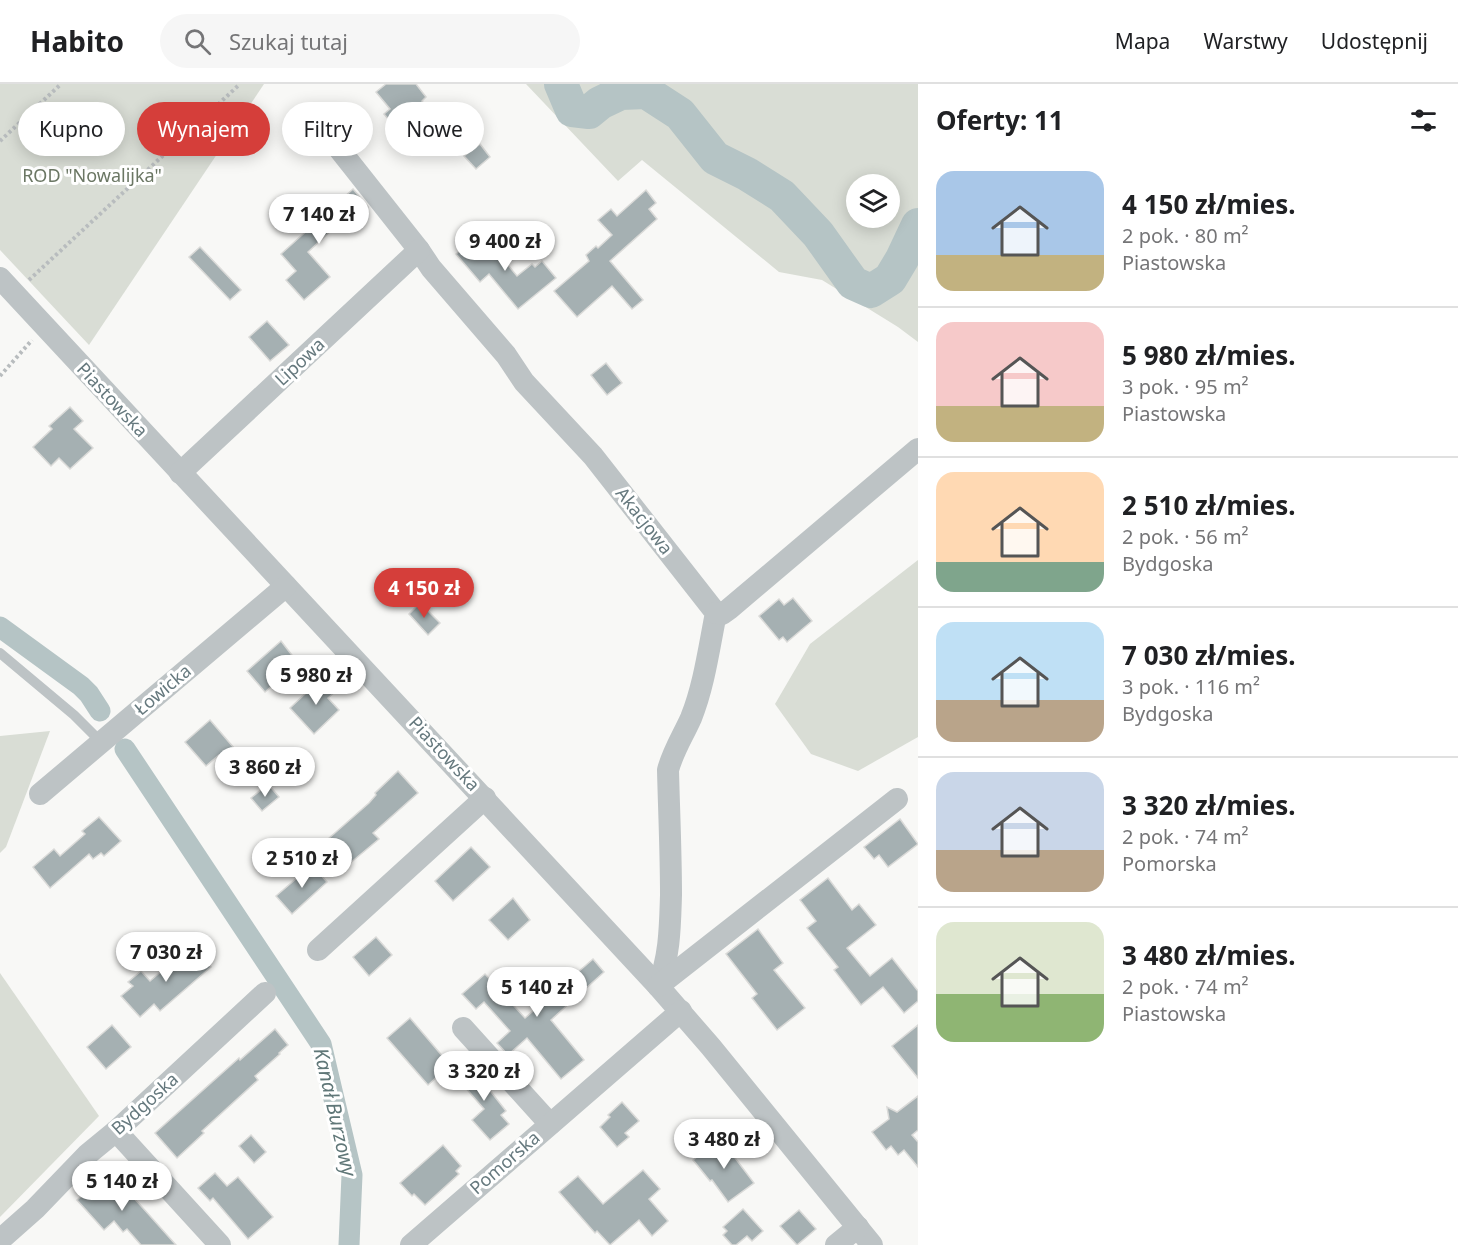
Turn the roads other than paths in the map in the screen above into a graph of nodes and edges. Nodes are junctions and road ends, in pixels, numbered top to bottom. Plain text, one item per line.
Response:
1 (345, 156) edge
2 (419, 250) junction
3 (0, 278) edge
4 (918, 449) edge
5 (180, 472) junction
6 (286, 586) junction
7 (716, 613) junction
8 (0, 653) edge
9 (102, 743) junction
10 (40, 794) dead end
11 (485, 798) junction
12 (897, 800) dead end
13 (318, 950) dead end
14 (658, 986) junction
15 (265, 993) dead end
16 (681, 1011) junction
17 (463, 1029) dead end
18 (550, 1124) junction
19 (116, 1131) junction
20 (858, 1227) junction
21 (0, 1240) edge
22 (220, 1245) edge
23 (411, 1245) edge
24 (836, 1245) edge
25 (872, 1245) edge

1 - 2 street, Akacjowa
2 - 5 street, Lipowa
2 - 7 street, Akacjowa
3 - 5 street, Piastowska
4 - 7 street
5 - 6 street, Piastowska
6 - 9 street, Łowicka
6 - 11 street, Piastowska
7 - 14 street
8 - 9 lane
9 - 10 street, Łowicka
11 - 13 street
11 - 14 street, Piastowska
12 - 14 street
14 - 16 street, Piastowska
15 - 19 street, Bydgoska
16 - 18 street, Pomorska
16 - 20 street, Piastowska
17 - 18 street
18 - 23 street, Pomorska
19 - 21 street, Bydgoska
19 - 22 street
20 - 24 street
20 - 25 street, Piastowska

